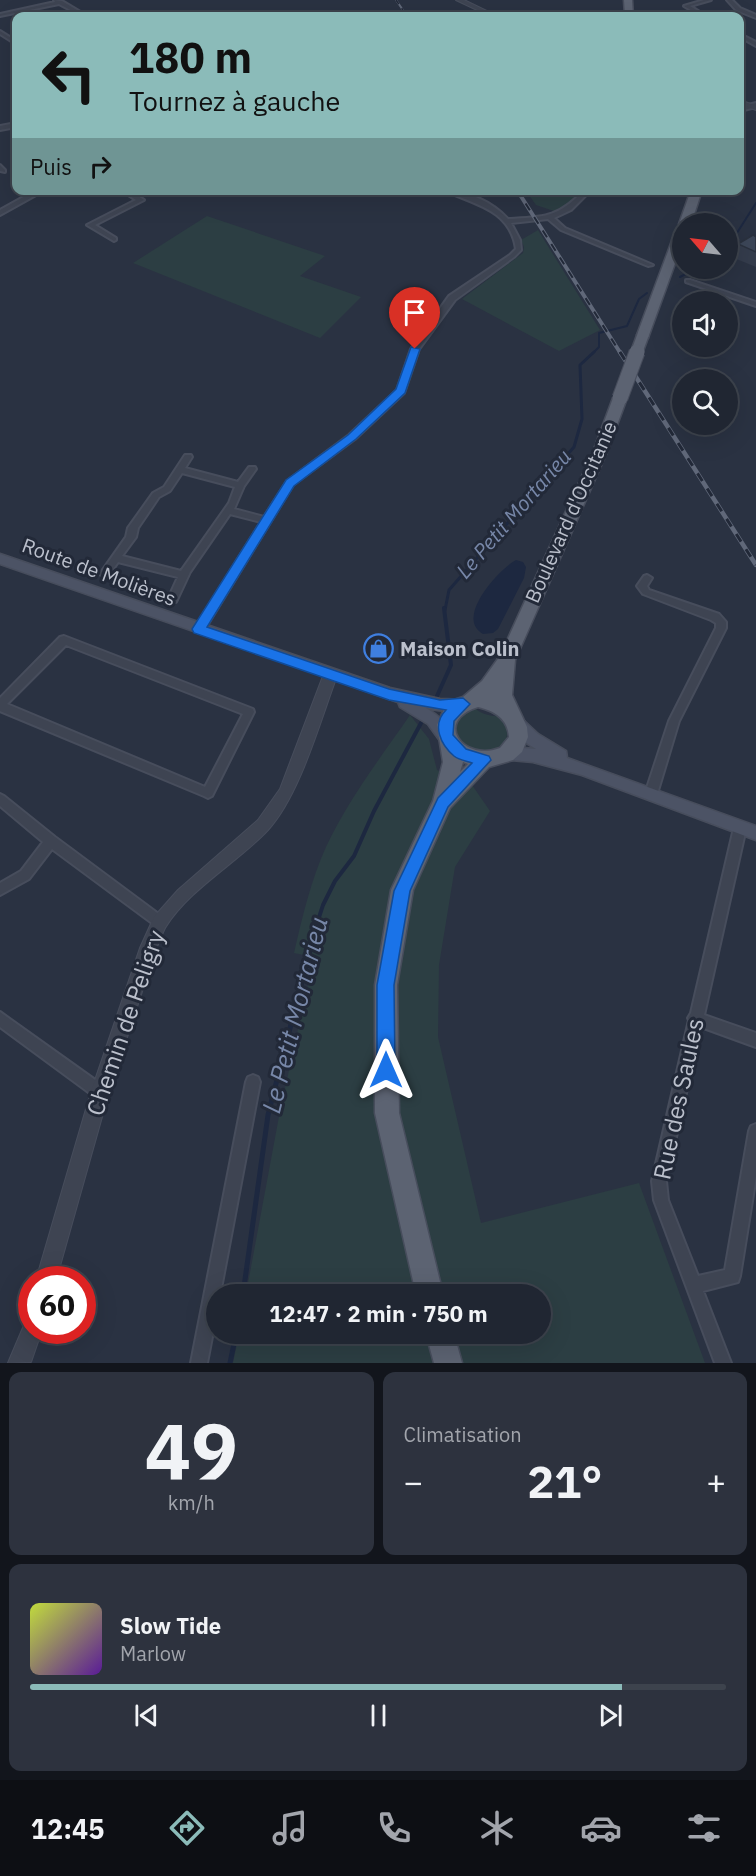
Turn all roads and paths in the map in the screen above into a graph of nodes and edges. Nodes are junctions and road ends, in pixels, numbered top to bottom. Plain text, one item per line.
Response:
1 (459, 0) edge
2 (709, 0) edge
3 (729, 0) edge
4 (58, 1) edge
5 (12, 12) edge
6 (78, 12) edge
7 (485, 12) edge
8 (697, 12) edge
9 (754, 15) edge
10 (33, 195) edge
11 (132, 195) edge
12 (461, 195) edge
13 (583, 195) edge
14 (695, 195) edge
15 (0, 213) edge
16 (689, 213) edge
17 (549, 217) junction
18 (507, 221) junction
19 (114, 239) dead end
20 (672, 258) edge
21 (650, 265) dead end
22 (688, 280) dead end
23 (756, 304) edge
24 (188, 457) dead end
25 (252, 469) dead end
26 (180, 470) junction
27 (240, 485) junction
28 (229, 511) junction
29 (266, 520) junction
30 (117, 558) junction
31 (0, 559) edge
32 (105, 574) dead end
33 (184, 575) junction
34 (647, 578) dead end
35 (173, 598) dead end
36 (199, 629) junction
37 (507, 659) junction
38 (330, 675) junction
39 (389, 694) junction
40 (466, 703) junction
41 (0, 705) edge
42 (513, 717) junction
43 (448, 740) junction
44 (507, 754) junction
45 (484, 760) junction
46 (584, 769) junction
47 (651, 794) junction
48 (0, 799) edge
49 (443, 802) junction
50 (748, 831) edge
51 (51, 841) junction
52 (0, 889) edge
53 (160, 922) junction
54 (695, 1018) junction
55 (0, 1019) edge
56 (756, 1040) edge
57 (253, 1082) dead end
58 (100, 1092) junction
59 (756, 1131) edge
60 (50, 1266) edge
61 (427, 1284) edge
62 (695, 1285) junction
63 (28, 1344) edge
64 (443, 1344) edge
65 (19, 1363) edge
66 (199, 1363) edge
67 (448, 1363) edge
68 (723, 1363) edge

1 - 7 street
2 - 8 street
3 - 9 street
4 - 5 street
4 - 6 street
10 - 15 street
11 - 19 street
12 - 18 street
13 - 17 street
14 - 16 main road
17 - 18 street
17 - 21 street
18 - 29 street
20 - 37 main road, Boulevard d'Occitanie, bridge
22 - 23 street
24 - 26 street
25 - 27 street
26 - 27 street
26 - 30 street
27 - 28 street
28 - 29 street
28 - 33 street
29 - 36 street
30 - 32 street
30 - 33 street
31 - 36 main road, Route de Molières
33 - 35 street
34 - 47 street
36 - 38 main road, Route de Molières
37 - 40 main road, Boulevard d'Occitanie
37 - 42 main road, Boulevard d'Occitanie
38 - 39 main road, Route de Molières
38 - 53 street, Chemin de Peligry
39 - 40 main road, Route de Molières
39 - 43 main road, Route de Molières
40 - 42 main road
40 - 43 main road
41 - 41 street
42 - 44 main road
42 - 46 main road
43 - 45 main road
43 - 49 main road
44 - 45 main road
44 - 46 main road
45 - 49 main road
46 - 47 main road
47 - 50 main road
48 - 51 street
49 - 61 main road
50 - 54 street, Rue des Saules
51 - 52 street
51 - 53 street
53 - 58 street, Chemin de Peligry
54 - 56 street
54 - 62 street, Rue des Saules
55 - 58 street
57 - 66 street
58 - 60 street, Chemin de Peligry
59 - 62 street
62 - 68 street, Rue des Saules
63 - 65 street
64 - 67 main road

